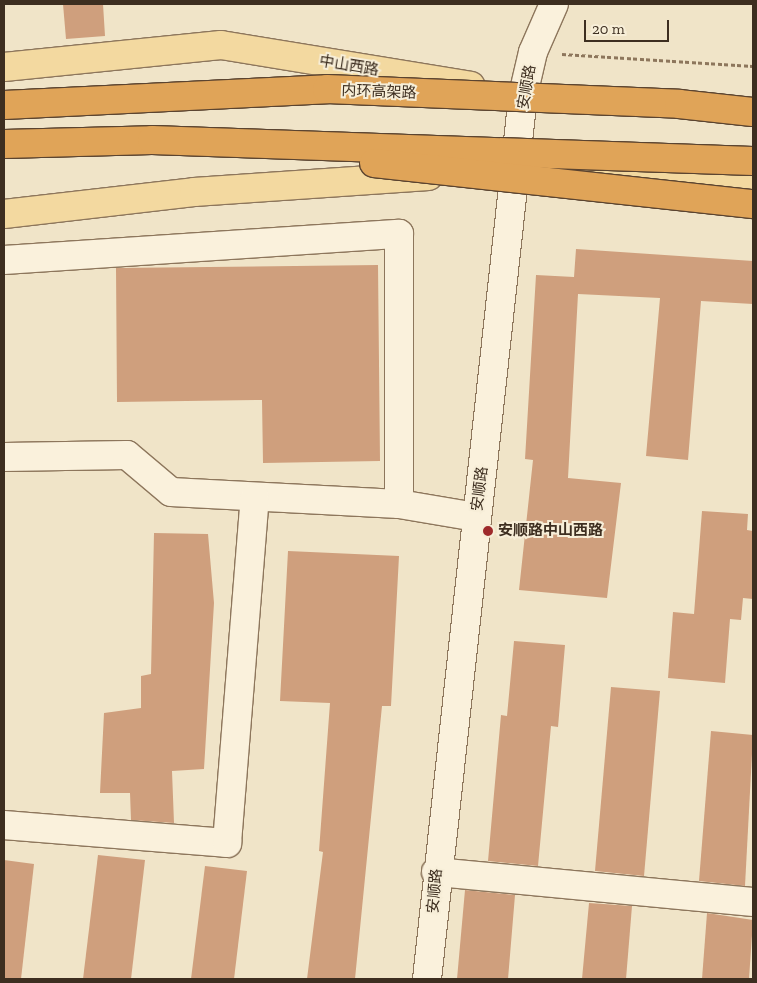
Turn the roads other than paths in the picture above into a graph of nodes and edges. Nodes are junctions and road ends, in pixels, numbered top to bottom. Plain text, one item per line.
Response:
1 (554, 4) edge
2 (4, 67) edge
3 (523, 94) junction
4 (4, 105) edge
5 (753, 112) edge
6 (152, 140) junction
7 (4, 144) edge
8 (753, 161) edge
9 (518, 170) junction
10 (753, 184) edge
11 (753, 204) edge
12 (4, 214) edge
13 (4, 260) edge
14 (4, 457) edge
15 (255, 498) junction
16 (399, 504) junction
17 (476, 517) junction
18 (4, 825) edge
19 (436, 872) junction
20 (753, 902) edge
21 (427, 979) edge

1 - 3 street, 安顺路
2 - 3 main road, 中山西路
3 - 5 main road, 中山西路
3 - 9 street, 安顺路
4 - 5 highway, 内环高架路, bridge
6 - 7 highway, bridge
6 - 8 highway, bridge
6 - 11 highway, bridge
9 - 10 main road
9 - 12 main road
9 - 17 street, 安顺路
13 - 16 street
14 - 15 street
15 - 16 street
15 - 18 street
16 - 17 street
17 - 19 street, 安顺路
19 - 20 street
19 - 21 street, 安顺路

